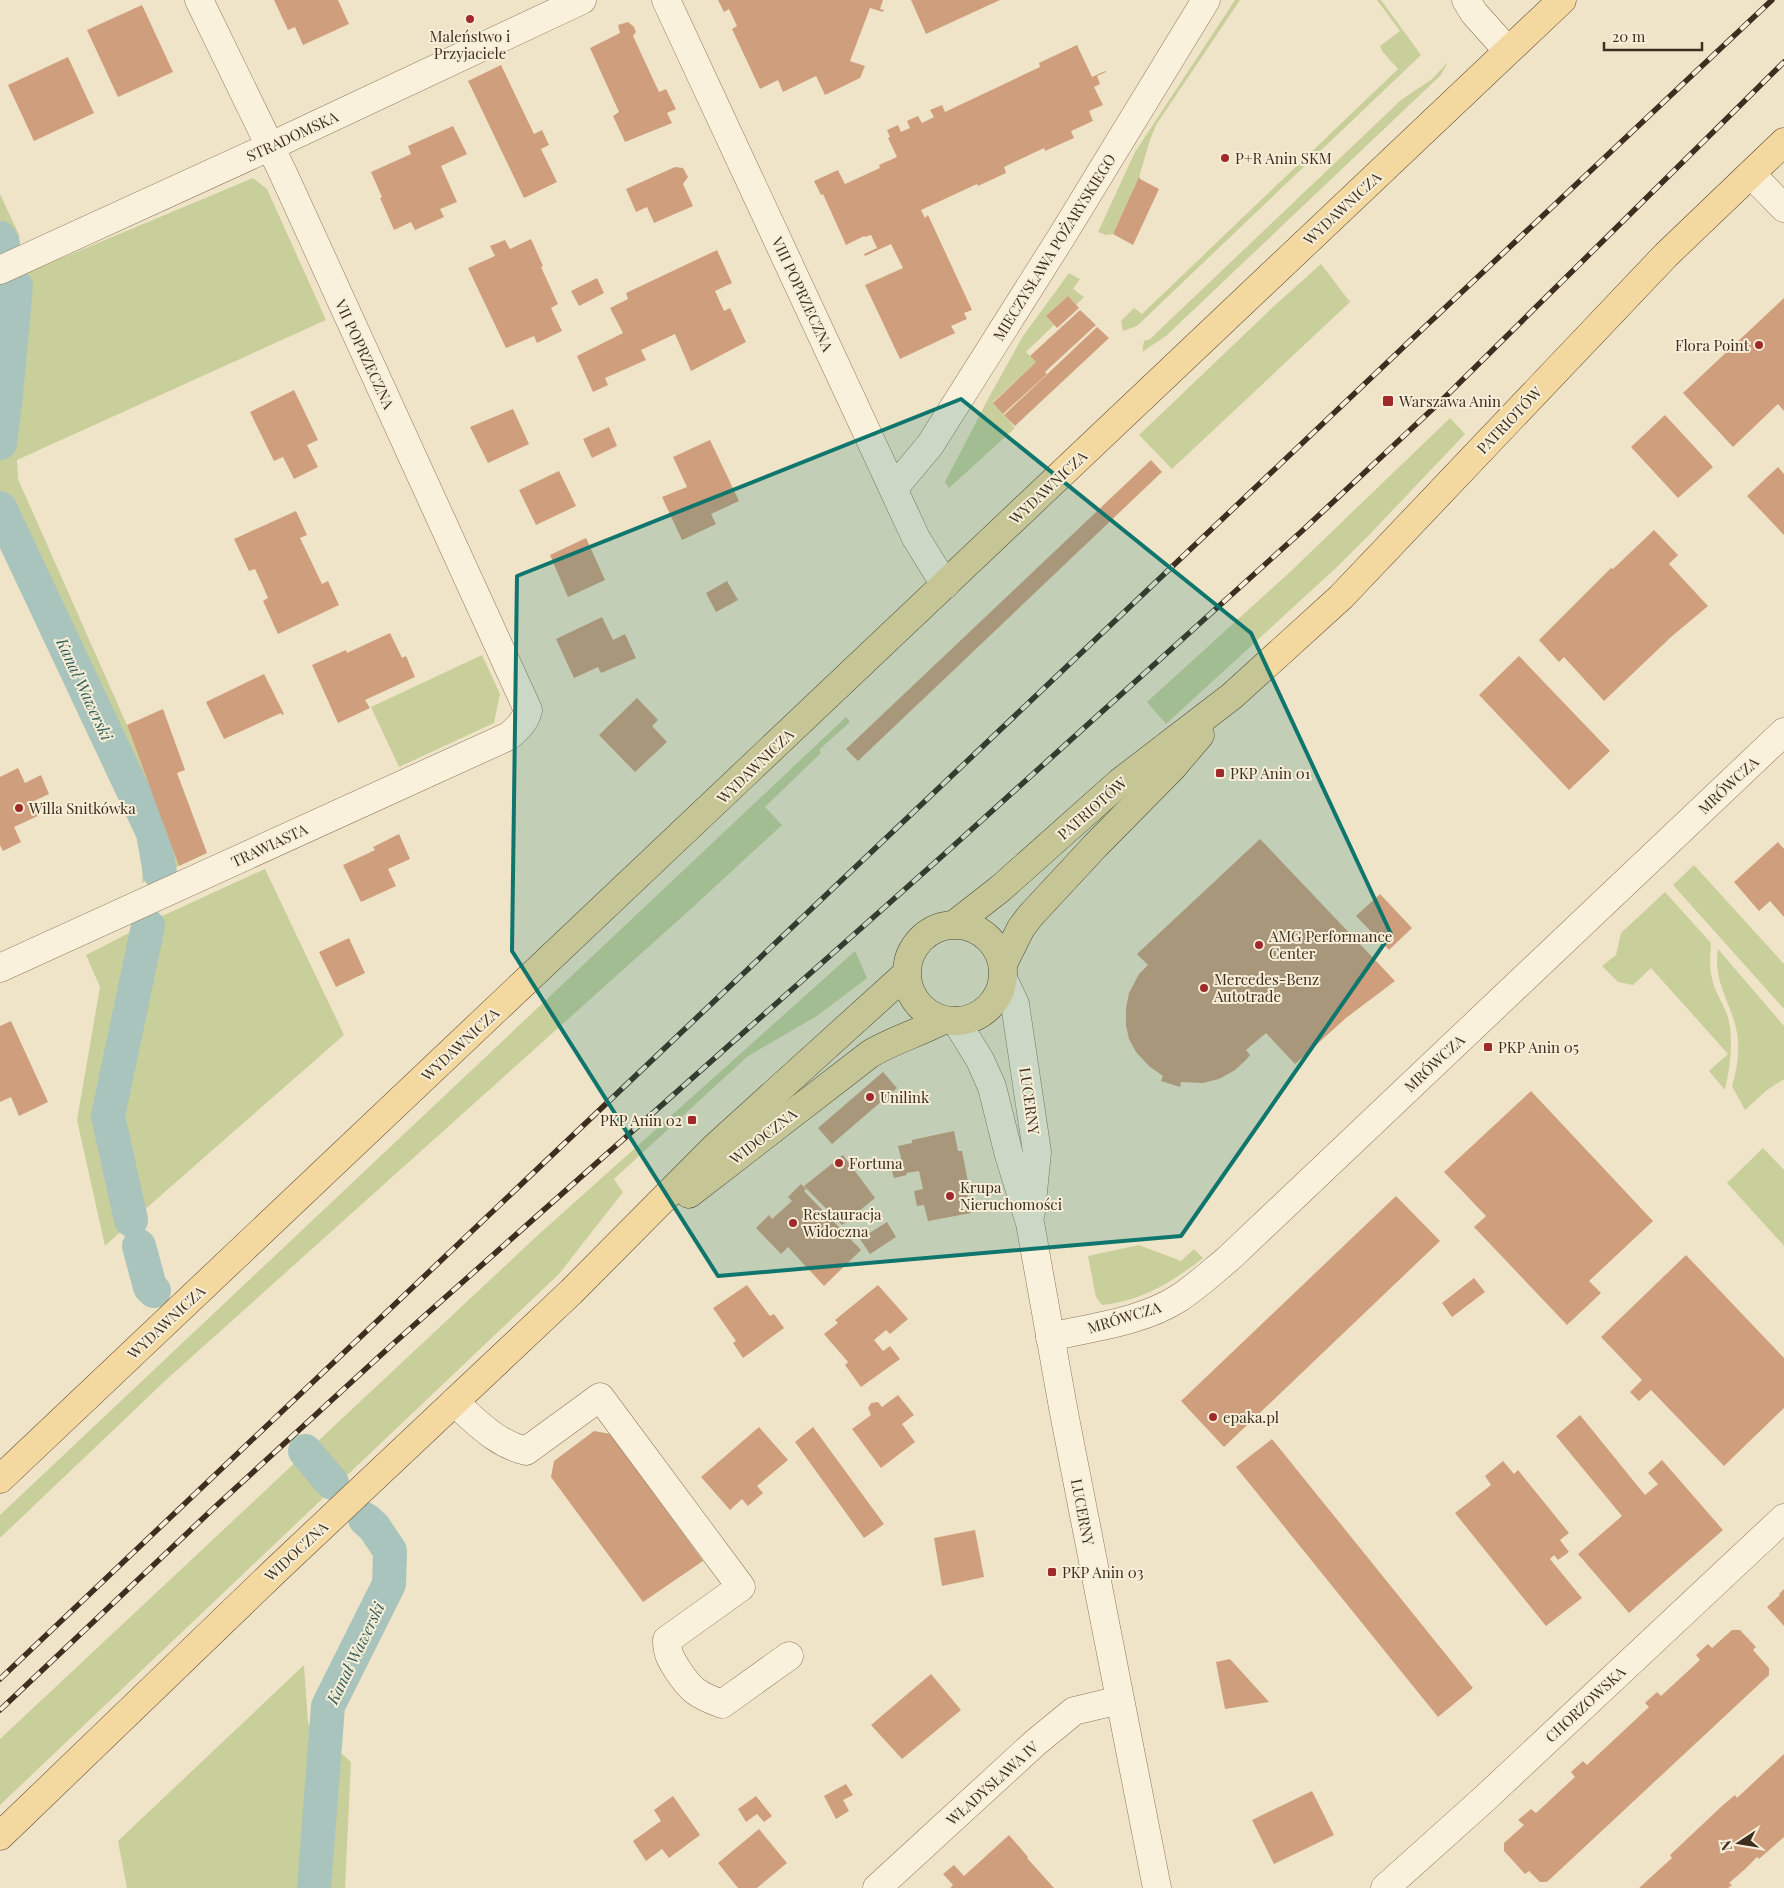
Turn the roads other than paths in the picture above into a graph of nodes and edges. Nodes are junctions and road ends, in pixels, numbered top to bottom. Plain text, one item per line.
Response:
1 (199, 0) edge
2 (582, 0) edge
3 (666, 0) edge
4 (1206, 0) edge
5 (1466, 0) edge
6 (1562, 0) edge
7 (1508, 52) junction
8 (1784, 142) edge
9 (269, 147) junction
10 (1751, 174) junction
11 (1784, 208) edge
12 (0, 270) edge
13 (894, 488) junction
14 (945, 585) junction
15 (1232, 696) junction
16 (528, 710) joint
17 (1784, 732) edge
18 (955, 924) junction
19 (0, 968) edge
20 (1003, 972) junction
21 (906, 974) junction
22 (950, 1021) junction
23 (1030, 1095) junction
24 (997, 1104) junction
25 (1030, 1223) junction
26 (594, 1270) junction
27 (1050, 1337) junction
28 (454, 1402) junction
29 (2, 1471) edge
30 (1784, 1518) edge
31 (789, 1656) dead end
32 (1120, 1700) junction
33 (0, 1836) edge
34 (877, 1888) edge
35 (1157, 1888) edge
36 (1385, 1888) edge

1 - 9 street, VII POPRZECZNA
2 - 9 street, STRADOMSKA
3 - 13 street, VIII POPRZECZNA
4 - 13 street, MIECZYSŁAWA POŻARYSKIEGO
5 - 7 street
6 - 7 main road, WYDAWNICZA
7 - 14 main road, WYDAWNICZA
8 - 10 main road, PATRIOTÓW
9 - 12 street, STRADOMSKA
9 - 16 street, VII POPRZECZNA
10 - 11 street
10 - 15 main road, PATRIOTÓW
13 - 14 street, VIII POPRZECZNA
14 - 29 main road, WYDAWNICZA
15 - 18 main road, PATRIOTÓW
15 - 20 main road, PATRIOTÓW
16 - 19 street, TRAWIASTA
17 - 27 street, MRÓWCZA
18 - 20 main road
18 - 21 main road
20 - 22 main road
20 - 23 street, LUCERNY
21 - 22 main road
21 - 26 main road, WIDOCZNA
22 - 24 street, LUCERNY
22 - 26 main road, WIDOCZNA
23 - 24 street
23 - 25 street, LUCERNY
24 - 25 street, LUCERNY
25 - 27 street, LUCERNY
26 - 28 main road, WIDOCZNA
27 - 32 street, LUCERNY
28 - 31 street
28 - 33 main road, WIDOCZNA
30 - 36 street, CHORZOWSKA
32 - 34 street, WŁADYSŁAWA IV
32 - 35 street, LUCERNY

